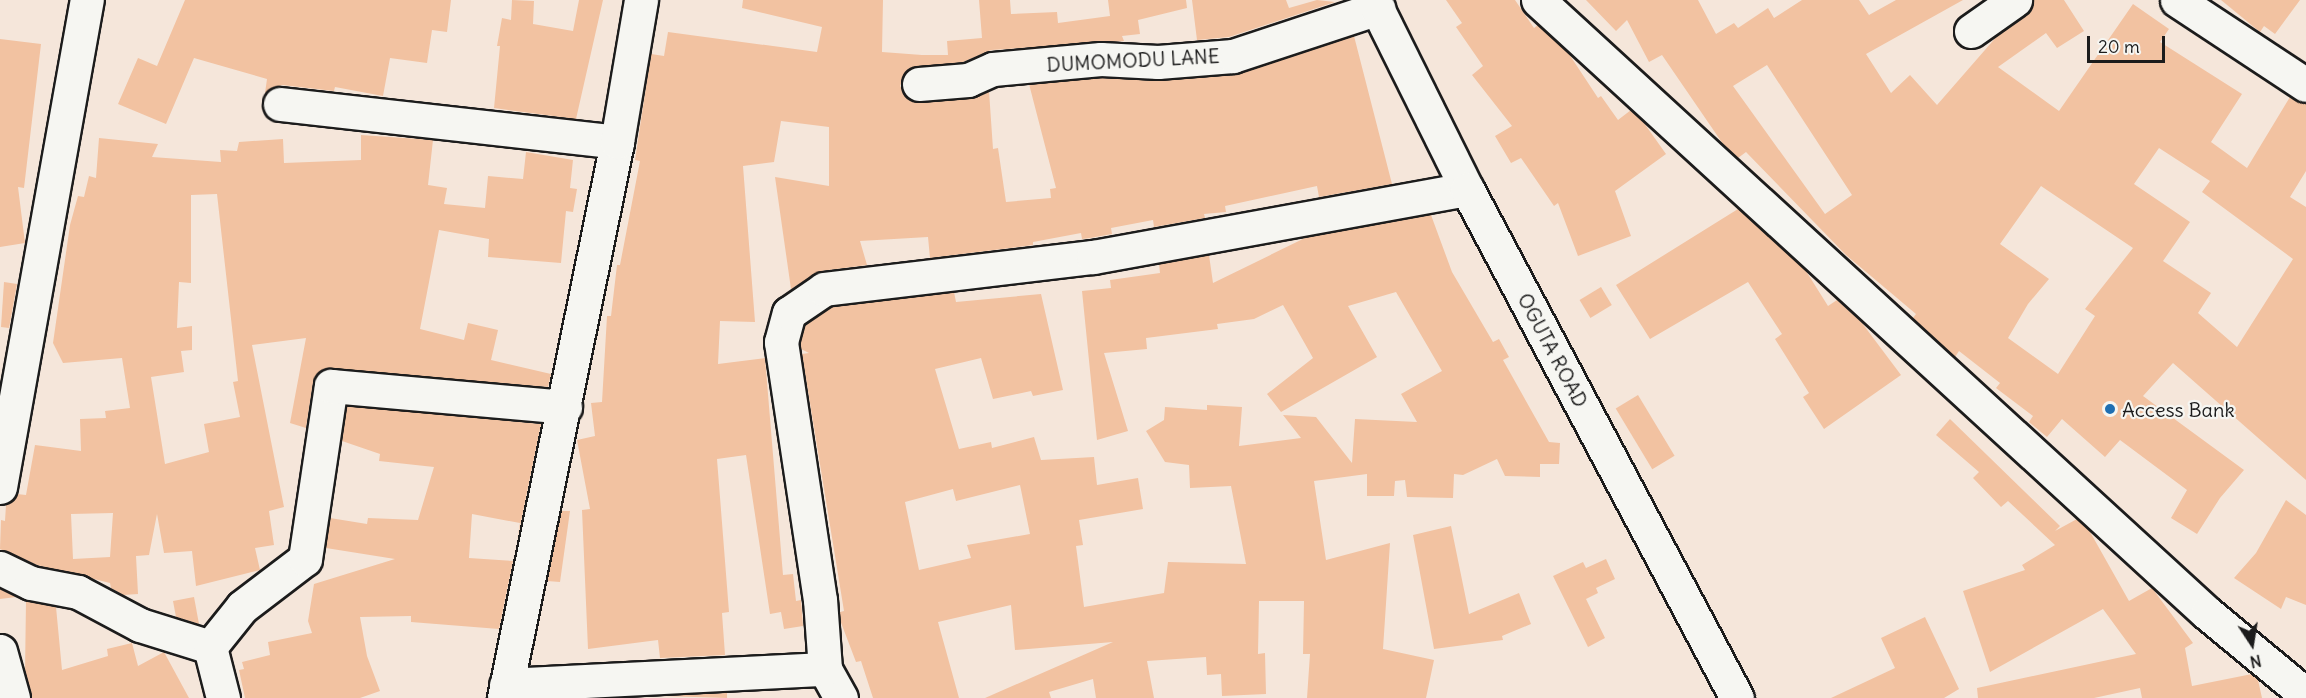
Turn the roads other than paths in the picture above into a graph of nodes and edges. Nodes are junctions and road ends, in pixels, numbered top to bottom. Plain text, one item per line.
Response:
1 (87, 0) edge
2 (641, 0) edge
3 (1538, 0) edge
4 (2015, 0) edge
5 (2177, 0) edge
6 (1376, 4) edge
7 (1971, 31) dead end
8 (919, 84) dead end
9 (2306, 85) edge
10 (280, 104) dead end
11 (617, 142) junction
12 (1467, 189) junction
13 (565, 407) junction
14 (0, 487) edge
15 (0, 568) edge
16 (210, 647) junction
17 (0, 651) edge
18 (825, 669) junction
19 (505, 691) edge
20 (2306, 695) edge
21 (13, 698) edge
22 (223, 698) edge
23 (841, 698) edge
24 (1737, 698) edge

1 - 14 street
2 - 11 street
3 - 20 street
4 - 7 street
5 - 9 street
6 - 8 street, DUMOMODU LANE
6 - 12 street, OGUTA ROAD
10 - 11 street
11 - 13 street
12 - 18 street
12 - 24 street, OGUTA ROAD
13 - 16 street
13 - 19 street
15 - 16 street
16 - 22 street
17 - 21 street
18 - 19 street
18 - 23 street

